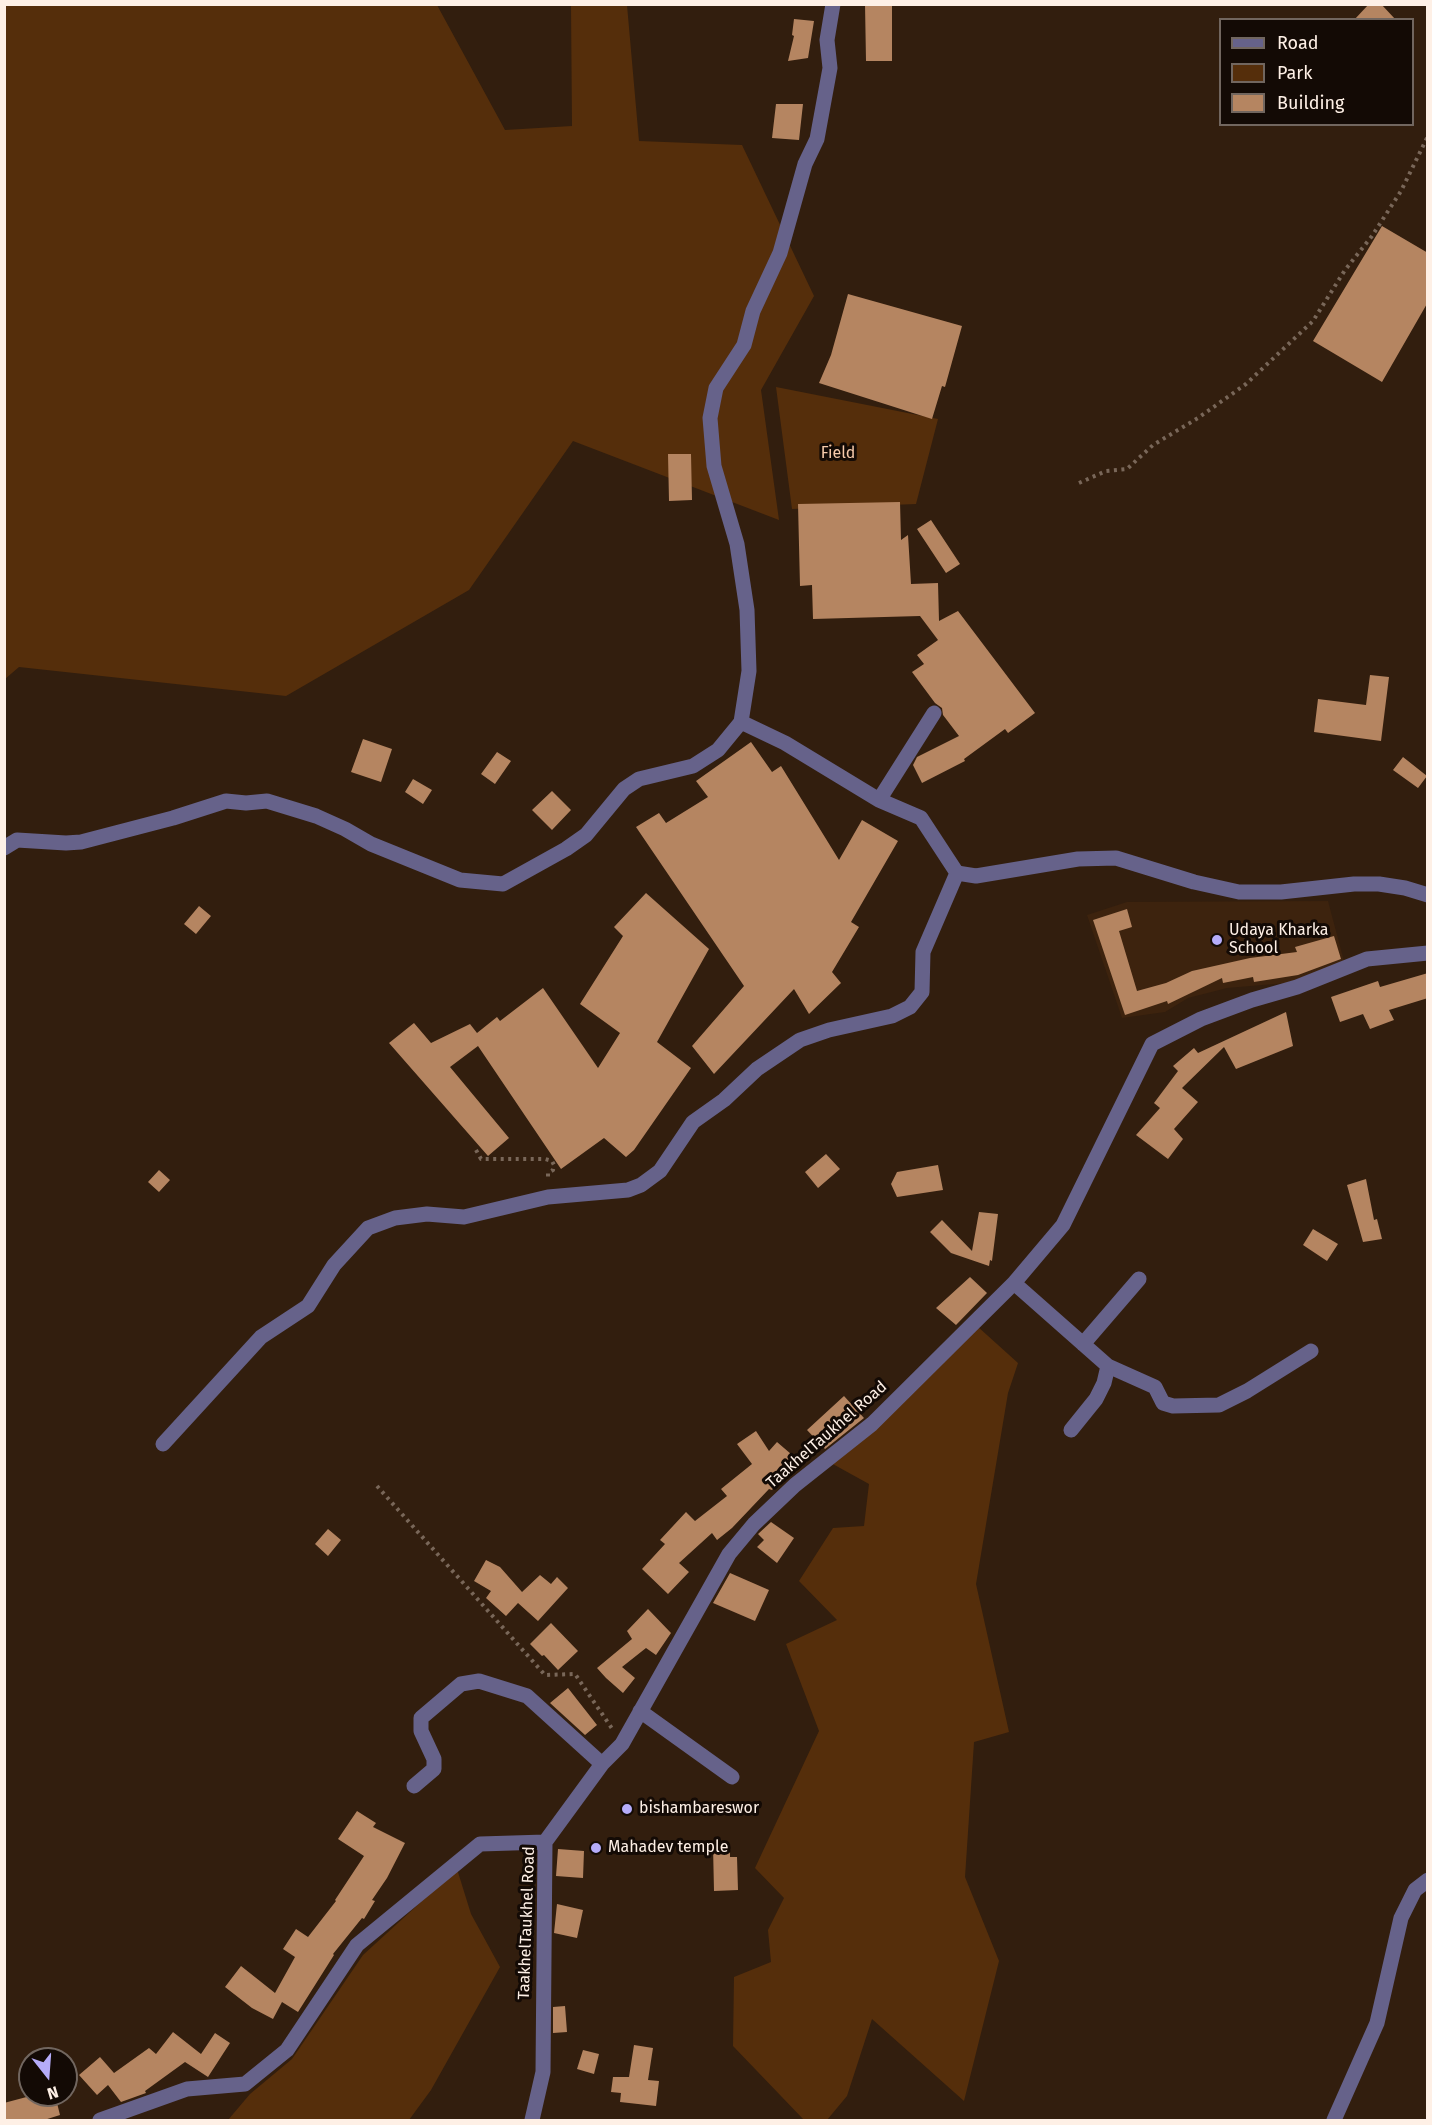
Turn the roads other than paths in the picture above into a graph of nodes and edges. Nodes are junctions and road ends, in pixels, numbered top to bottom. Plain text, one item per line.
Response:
1 (832, 4) edge
2 (934, 713) dead end
3 (741, 722) junction
4 (879, 800) junction
5 (4, 849) edge
6 (957, 873) junction
7 (1428, 895) edge
8 (1428, 952) edge
9 (1139, 1279) dead end
10 (1014, 1283) junction
11 (1083, 1344) junction
12 (1311, 1351) dead end
13 (1108, 1366) junction
14 (1071, 1430) dead end
15 (163, 1444) dead end
16 (640, 1711) junction
17 (602, 1764) junction
18 (732, 1777) dead end
19 (414, 1786) dead end
20 (545, 1842) junction
21 (1428, 1880) edge
22 (100, 2121) edge
23 (532, 2121) edge
24 (1334, 2121) edge

1 - 3 street
2 - 4 street
3 - 4 street
3 - 5 street
4 - 6 street
6 - 7 street
6 - 15 street
8 - 10 street, TaakhelTaukhel Road
9 - 11 street
10 - 11 street
10 - 16 street, TaakhelTaukhel Road
11 - 13 street
12 - 13 street
13 - 14 street
16 - 17 street, TaakhelTaukhel Road
16 - 18 street
17 - 19 street
17 - 20 street, TaakhelTaukhel Road
20 - 22 street
20 - 23 street, TaakhelTaukhel Road
21 - 24 street

